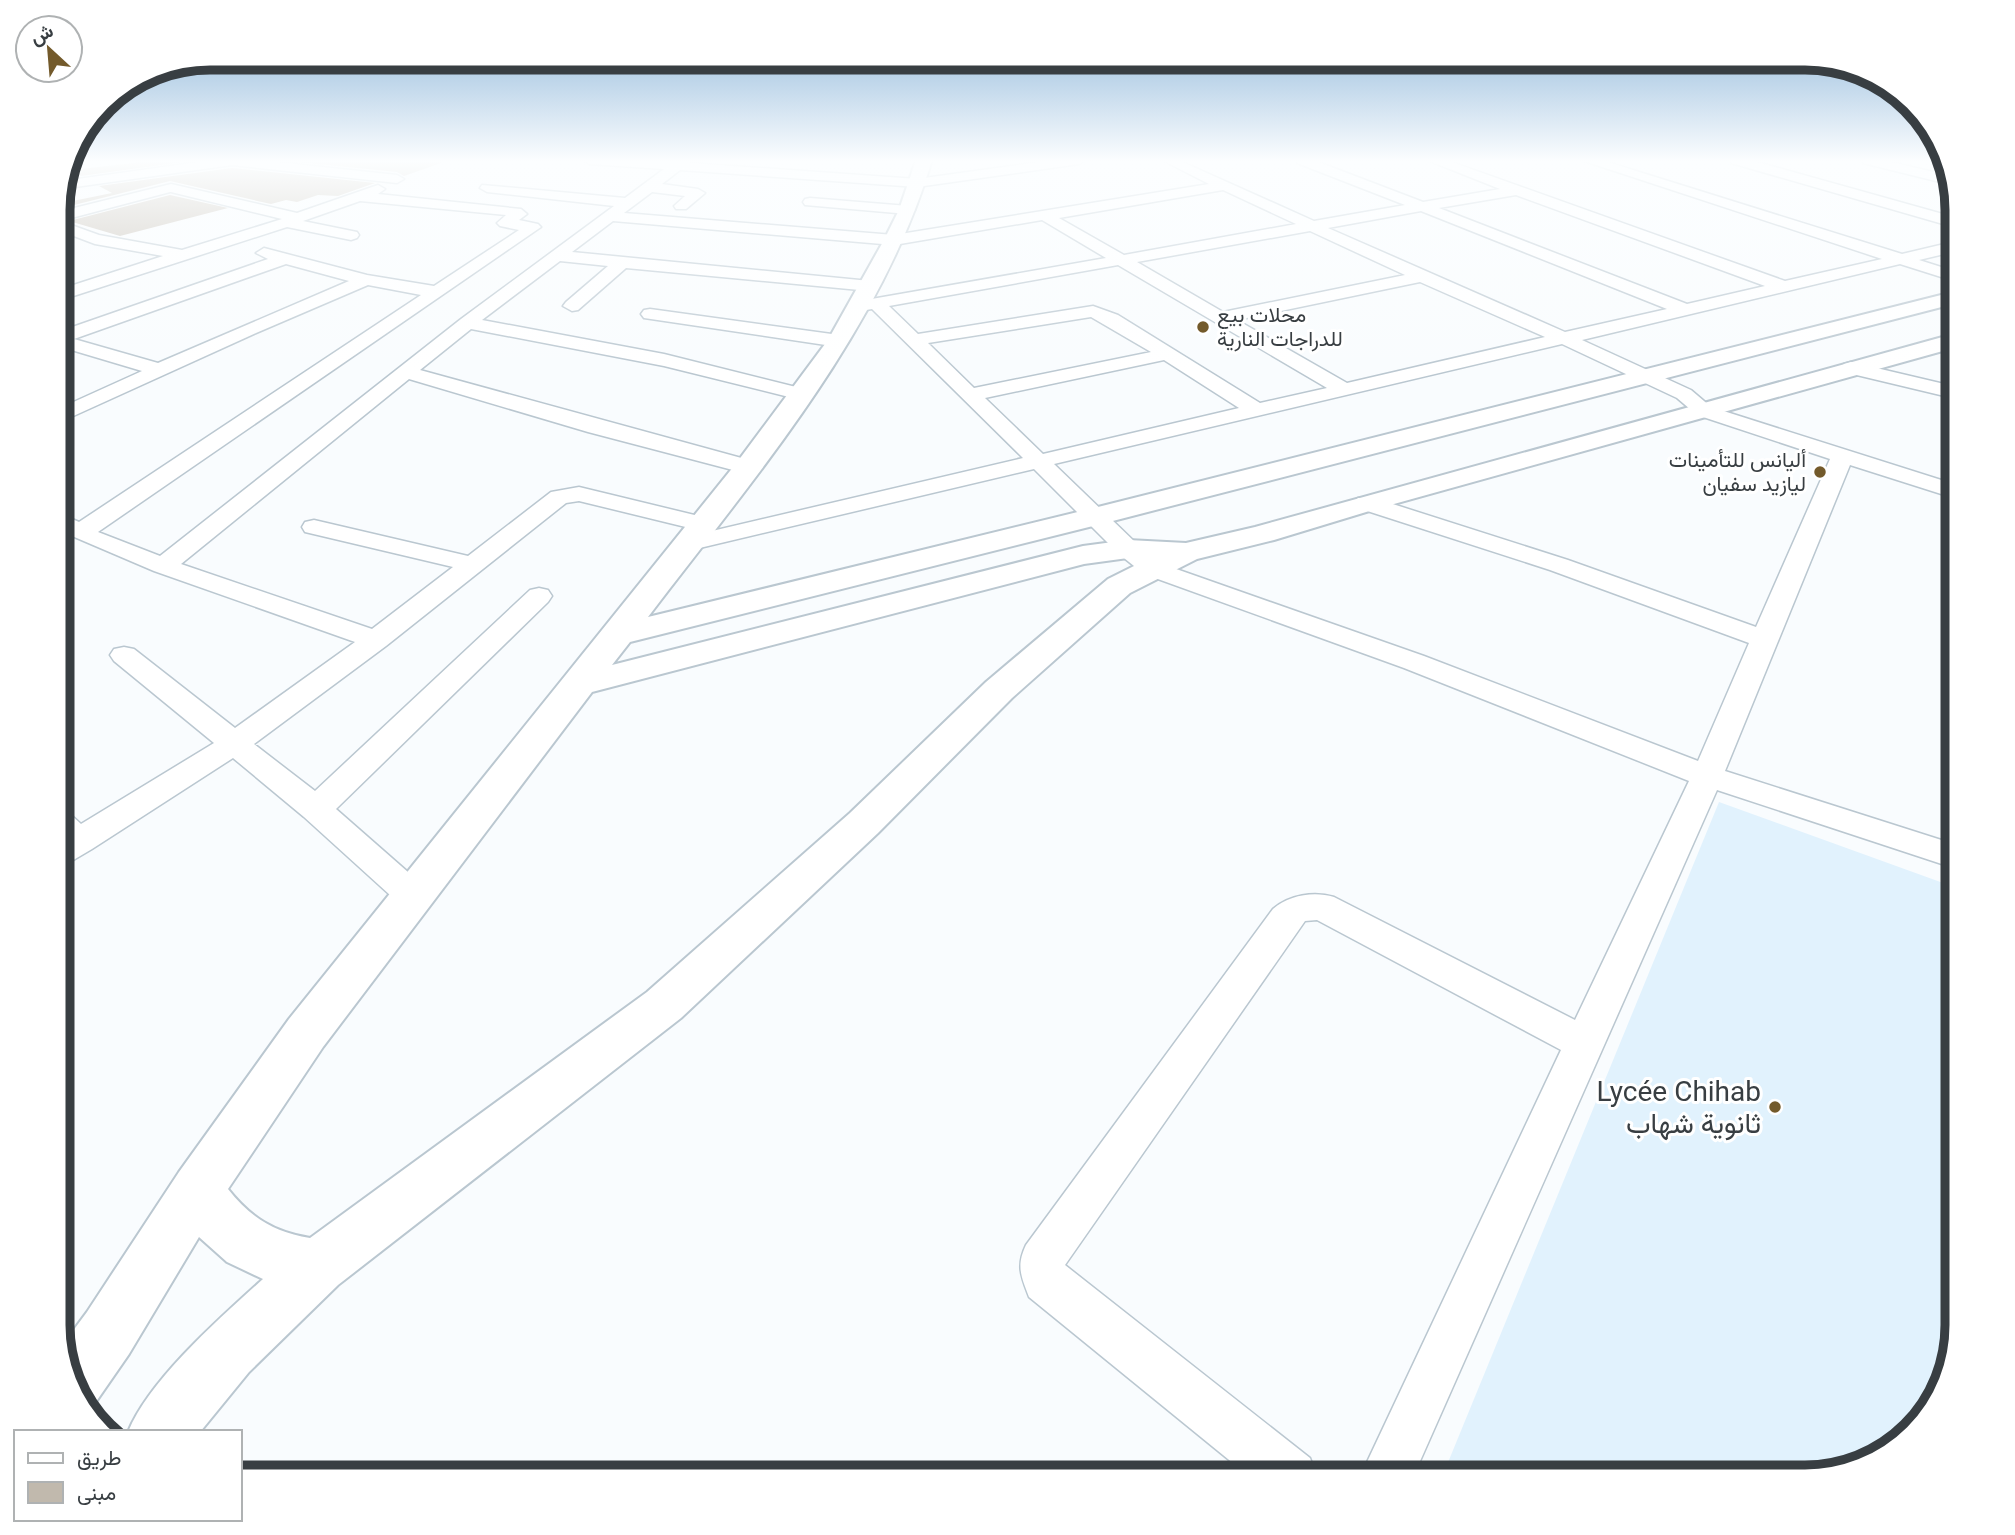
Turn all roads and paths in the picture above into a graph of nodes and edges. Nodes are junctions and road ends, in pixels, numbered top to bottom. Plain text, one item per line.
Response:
1 (76, 232) edge
2 (259, 232) edge
3 (341, 232) edge
4 (526, 232) edge
5 (590, 232) edge
6 (795, 232) edge
7 (898, 232) edge
8 (942, 232) edge
9 (1072, 232) edge
10 (1280, 232) edge
11 (1324, 232) edge
12 (1486, 232) edge
13 (1632, 232) edge
14 (1814, 232) edge
15 (80, 233) junction
16 (351, 234) dead end
17 (70, 236) edge
18 (894, 240) junction
19 (227, 243) junction
20 (1945, 249) edge
21 (183, 255) junction
22 (558, 256) junction
23 (284, 259) junction
24 (1901, 259) junction
25 (1121, 260) junction
26 (622, 262) junction
27 (1945, 273) edge
28 (1422, 277) junction
29 (366, 280) junction
30 (1782, 286) junction
31 (70, 292) edge
32 (437, 292) junction
33 (869, 299) junction
34 (1945, 301) edge
35 (572, 306) dead end
36 (1684, 309) junction
37 (650, 314) dead end
38 (1219, 318) junction
39 (467, 323) junction
40 (70, 335) edge
41 (1563, 338) junction
42 (913, 340) junction
43 (839, 341) junction
44 (70, 343) edge
45 (1945, 343) edge
46 (85, 348) junction
47 (70, 353) edge
48 (1167, 354) junction
49 (1851, 368) junction
50 (160, 370) junction
51 (406, 372) junction
52 (1644, 376) junction
53 (1343, 389) junction
54 (1945, 390) edge
55 (801, 394) junction
56 (969, 394) junction
57 (1256, 410) junction
58 (70, 411) edge
59 (1704, 411) junction
60 (1842, 457) junction
61 (1037, 461) junction
62 (748, 467) junction
63 (1945, 488) edge
64 (1366, 503) junction
65 (1095, 517) junction
66 (70, 526) edge
67 (70, 527) edge
68 (314, 527) dead end
69 (694, 534) junction
70 (1156, 557) junction
71 (470, 564) junction
72 (163, 566) junction
73 (539, 596) dead end
74 (613, 636) junction
75 (1763, 639) junction
76 (376, 640) junction
77 (124, 655) dead end
78 (576, 685) junction
79 (235, 743) junction
80 (1707, 776) junction
81 (316, 809) junction
82 (70, 836) edge
83 (1945, 853) edge
84 (413, 896) junction
85 (1585, 1044) junction
86 (198, 1189) junction
87 (318, 1266) junction
88 (79, 1373) edge
89 (161, 1430) edge
90 (1276, 1465) edge
91 (1392, 1465) edge

1 - 15 street
2 - 19 street
3 - 16 street
4 - 32 street
5 - 22 street
6 - 18 street
7 - 18 street
8 - 18 street
9 - 25 street
10 - 25 street
11 - 28 street
12 - 36 street
13 - 30 street
14 - 24 street
15 - 17 street
15 - 21 street
18 - 33 street
19 - 21 street
19 - 23 street
20 - 24 street
21 - 31 street
22 - 26 street
22 - 39 street
23 - 29 street
23 - 40 street
24 - 27 street
24 - 30 street
25 - 33 street
25 - 38 street
26 - 33 street
26 - 35 street
28 - 38 street
28 - 41 street
29 - 32 street
29 - 50 street
30 - 36 street
32 - 66 street
33 - 42 street
33 - 43 street
34 - 52 street
36 - 41 street
37 - 43 street
38 - 53 street
39 - 51 street
39 - 55 street
41 - 52 street
41 - 53 street
42 - 48 street
42 - 56 street
43 - 55 street
44 - 46 street
45 - 49 street
46 - 47 street
46 - 50 street
48 - 56 street
48 - 57 street
49 - 54 street
49 - 59 street
50 - 58 street
51 - 62 street
51 - 72 street
52 - 59 street
52 - 65 street
53 - 57 street
55 - 62 street
56 - 61 street
57 - 61 street
59 - 60 street
59 - 64 street
60 - 63 street
60 - 75 street
61 - 65 street
61 - 69 street
62 - 69 street
64 - 70 street
64 - 75 street
65 - 70 street
65 - 74 street
67 - 72 street
68 - 71 street
69 - 71 street
69 - 74 street
70 - 78 street
70 - 80 street
70 - 87 street
71 - 76 street
72 - 76 street
73 - 81 street
74 - 78 street
75 - 80 street
76 - 79 street
77 - 79 street
78 - 84 street
79 - 81 street
79 - 82 street
80 - 83 street
80 - 85 street
81 - 84 street
84 - 86 street
85 - 90 street
85 - 91 street
86 - 87 street
86 - 88 street
87 - 89 street

